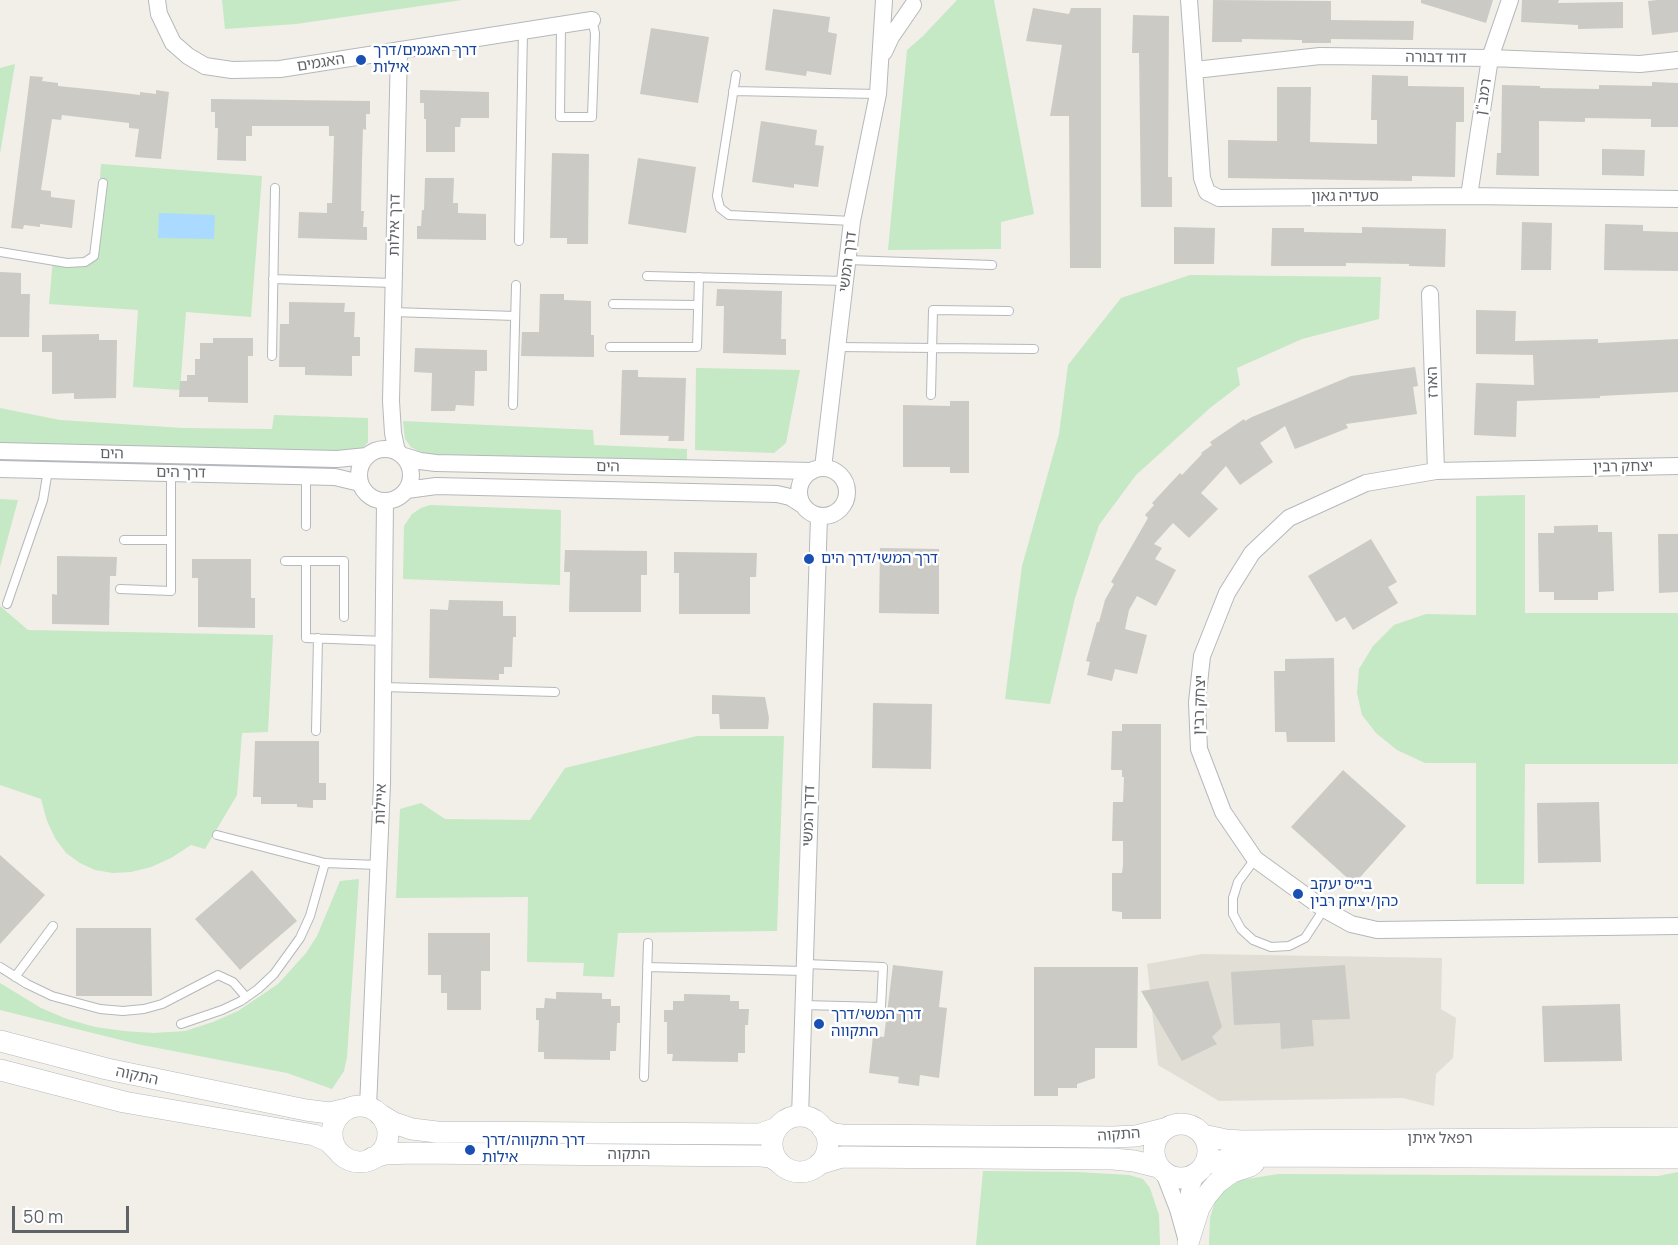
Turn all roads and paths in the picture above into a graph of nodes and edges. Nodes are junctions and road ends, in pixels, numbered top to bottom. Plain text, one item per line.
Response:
1 (157, 0) edge
2 (884, 0) edge
3 (893, 0) edge
4 (1190, 0) edge
5 (1510, 0) edge
6 (918, 2) edge
7 (592, 20) joint
8 (561, 24) junction
9 (523, 31) junction
10 (399, 50) junction
11 (881, 58) junction
12 (1490, 58) junction
13 (1678, 60) edge
14 (1194, 70) junction
15 (736, 75) dead end
16 (734, 91) junction
17 (878, 94) junction
18 (103, 183) dead end
19 (275, 188) dead end
20 (1469, 196) junction
21 (1678, 199) edge
22 (852, 221) junction
23 (519, 242) dead end
24 (0, 252) edge
25 (848, 261) junction
26 (992, 265) dead end
27 (647, 276) dead end
28 (699, 277) junction
29 (273, 279) junction
30 (845, 280) junction
31 (393, 283) junction
32 (516, 285) dead end
33 (1430, 294) dead end
34 (613, 304) dead end
35 (698, 305) junction
36 (1010, 311) dead end
37 (393, 312) junction
38 (515, 316) junction
39 (610, 347) dead end
40 (837, 347) junction
41 (932, 347) junction
42 (1034, 349) dead end
43 (272, 356) dead end
44 (931, 395) dead end
45 (391, 400) junction
46 (513, 405) dead end
47 (0, 451) edge
48 (401, 454) junction
49 (368, 455) junction
50 (1678, 466) edge
51 (0, 468) edge
52 (48, 470) junction
53 (818, 470) junction
54 (1436, 471) junction
55 (171, 473) junction
56 (306, 476) junction
57 (360, 483) junction
58 (407, 490) junction
59 (386, 501) junction
60 (801, 504) junction
61 (819, 516) junction
62 (306, 526) dead end
63 (124, 540) dead end
64 (171, 540) junction
65 (285, 561) dead end
66 (306, 561) junction
67 (120, 590) dead end
68 (7, 604) dead end
69 (344, 617) dead end
70 (318, 638) junction
71 (384, 641) junction
72 (384, 687) junction
73 (555, 692) dead end
74 (316, 730) dead end
75 (217, 835) dead end
76 (1255, 859) junction
77 (325, 863) junction
78 (378, 865) junction
79 (1324, 909) junction
80 (53, 926) dead end
81 (1678, 926) edge
82 (648, 944) dead end
83 (0, 967) edge
84 (647, 967) junction
85 (805, 967) junction
86 (15, 976) junction
87 (246, 997) junction
88 (803, 1005) junction
89 (181, 1024) dead end
90 (0, 1041) edge
91 (0, 1070) edge
92 (644, 1077) dead end
93 (347, 1109) junction
94 (374, 1111) junction
95 (800, 1117) junction
96 (777, 1128) junction
97 (822, 1128) junction
98 (1164, 1129) junction
99 (1203, 1135) junction
100 (1678, 1138) edge
101 (337, 1150) junction
102 (1263, 1156) junction
103 (372, 1158) junction
104 (1678, 1158) edge
105 (777, 1161) junction
106 (819, 1164) junction
107 (1201, 1168) junction
108 (1161, 1170) junction
109 (1188, 1244) edge

1 - 10 street, האגמים
2 - 11 street, דרך המשי
3 - 6 street
4 - 14 street, סעדיה גאון
5 - 12 street, רמב"ן
6 - 11 street, דרך המשי
7 - 8 street, האגמים
7 - 8 lane
8 - 9 street, האגמים
9 - 10 street, האגמים
9 - 23 lane
10 - 31 street, דרך אילות
11 - 17 street, דרך המשי
12 - 13 street, דוד דבורה
12 - 14 street, דוד דבורה
12 - 20 street, רמב"ן
14 - 20 street, סעדיה גאון
15 - 16 lane
16 - 17 lane
16 - 22 lane
17 - 22 street, דרך המשי
18 - 24 lane
19 - 29 lane
20 - 21 street, סעדיה גאון
22 - 25 street, דרך המשי
25 - 26 lane
25 - 30 street, דרך המשי
27 - 28 lane
28 - 30 lane
28 - 35 lane
29 - 31 lane
29 - 43 lane
30 - 40 street, דרך המשי
31 - 37 street, דרך אילות
32 - 38 lane
33 - 54 street, הארז
34 - 35 lane
35 - 39 lane
36 - 41 lane
37 - 38 lane
37 - 45 street, דרך אילות
38 - 46 lane
40 - 41 lane
40 - 53 street, דרך המשי
41 - 42 lane
41 - 44 lane
45 - 48 street
45 - 49 street
47 - 49 street, הים
48 - 49 street
48 - 53 street, הים
48 - 58 street
49 - 57 street
50 - 54 street, יצחק רבין
51 - 52 street, דרך הים
52 - 55 street, דרך הים
52 - 68 lane
53 - 60 street
53 - 61 street
54 - 76 street, יצחק רבין
55 - 56 street, דרך הים
55 - 64 lane
56 - 57 street, דרך הים
56 - 62 lane
57 - 59 street
58 - 59 street
58 - 60 street, הים
59 - 71 street, איילות
60 - 61 street
61 - 85 street, דדך המשי
63 - 64 lane
64 - 67 lane
65 - 66 lane
66 - 69 lane
66 - 70 lane
70 - 71 lane
70 - 74 lane
71 - 72 street, איילות
72 - 73 lane
72 - 78 street, איילות
75 - 77 lane
76 - 79 street, יצחק רבין
76 - 79 lane
77 - 78 lane
77 - 87 lane
78 - 94 street, איילות
79 - 81 street, יצחק רבין
80 - 86 lane
82 - 84 lane
83 - 86 lane
84 - 85 lane
84 - 92 lane
85 - 88 street, דדך המשי
85 - 88 lane
86 - 87 lane
87 - 89 lane
88 - 95 street, דדך המשי
90 - 93 street, התקוה
91 - 101 street, התקוה
93 - 94 street
93 - 101 street
94 - 96 street, התקוה
94 - 103 street
95 - 96 street
95 - 97 street
96 - 105 street
97 - 98 street, התקוה
97 - 106 street
98 - 99 street
98 - 108 street
99 - 100 street, רפאל איתן
99 - 107 street
101 - 103 street
102 - 104 street, רפאל איתן
102 - 107 street, רפאל איתן
102 - 109 street
103 - 105 street, התקוה
105 - 106 street
106 - 108 street, התקוה
107 - 108 street
107 - 109 street
108 - 109 street

